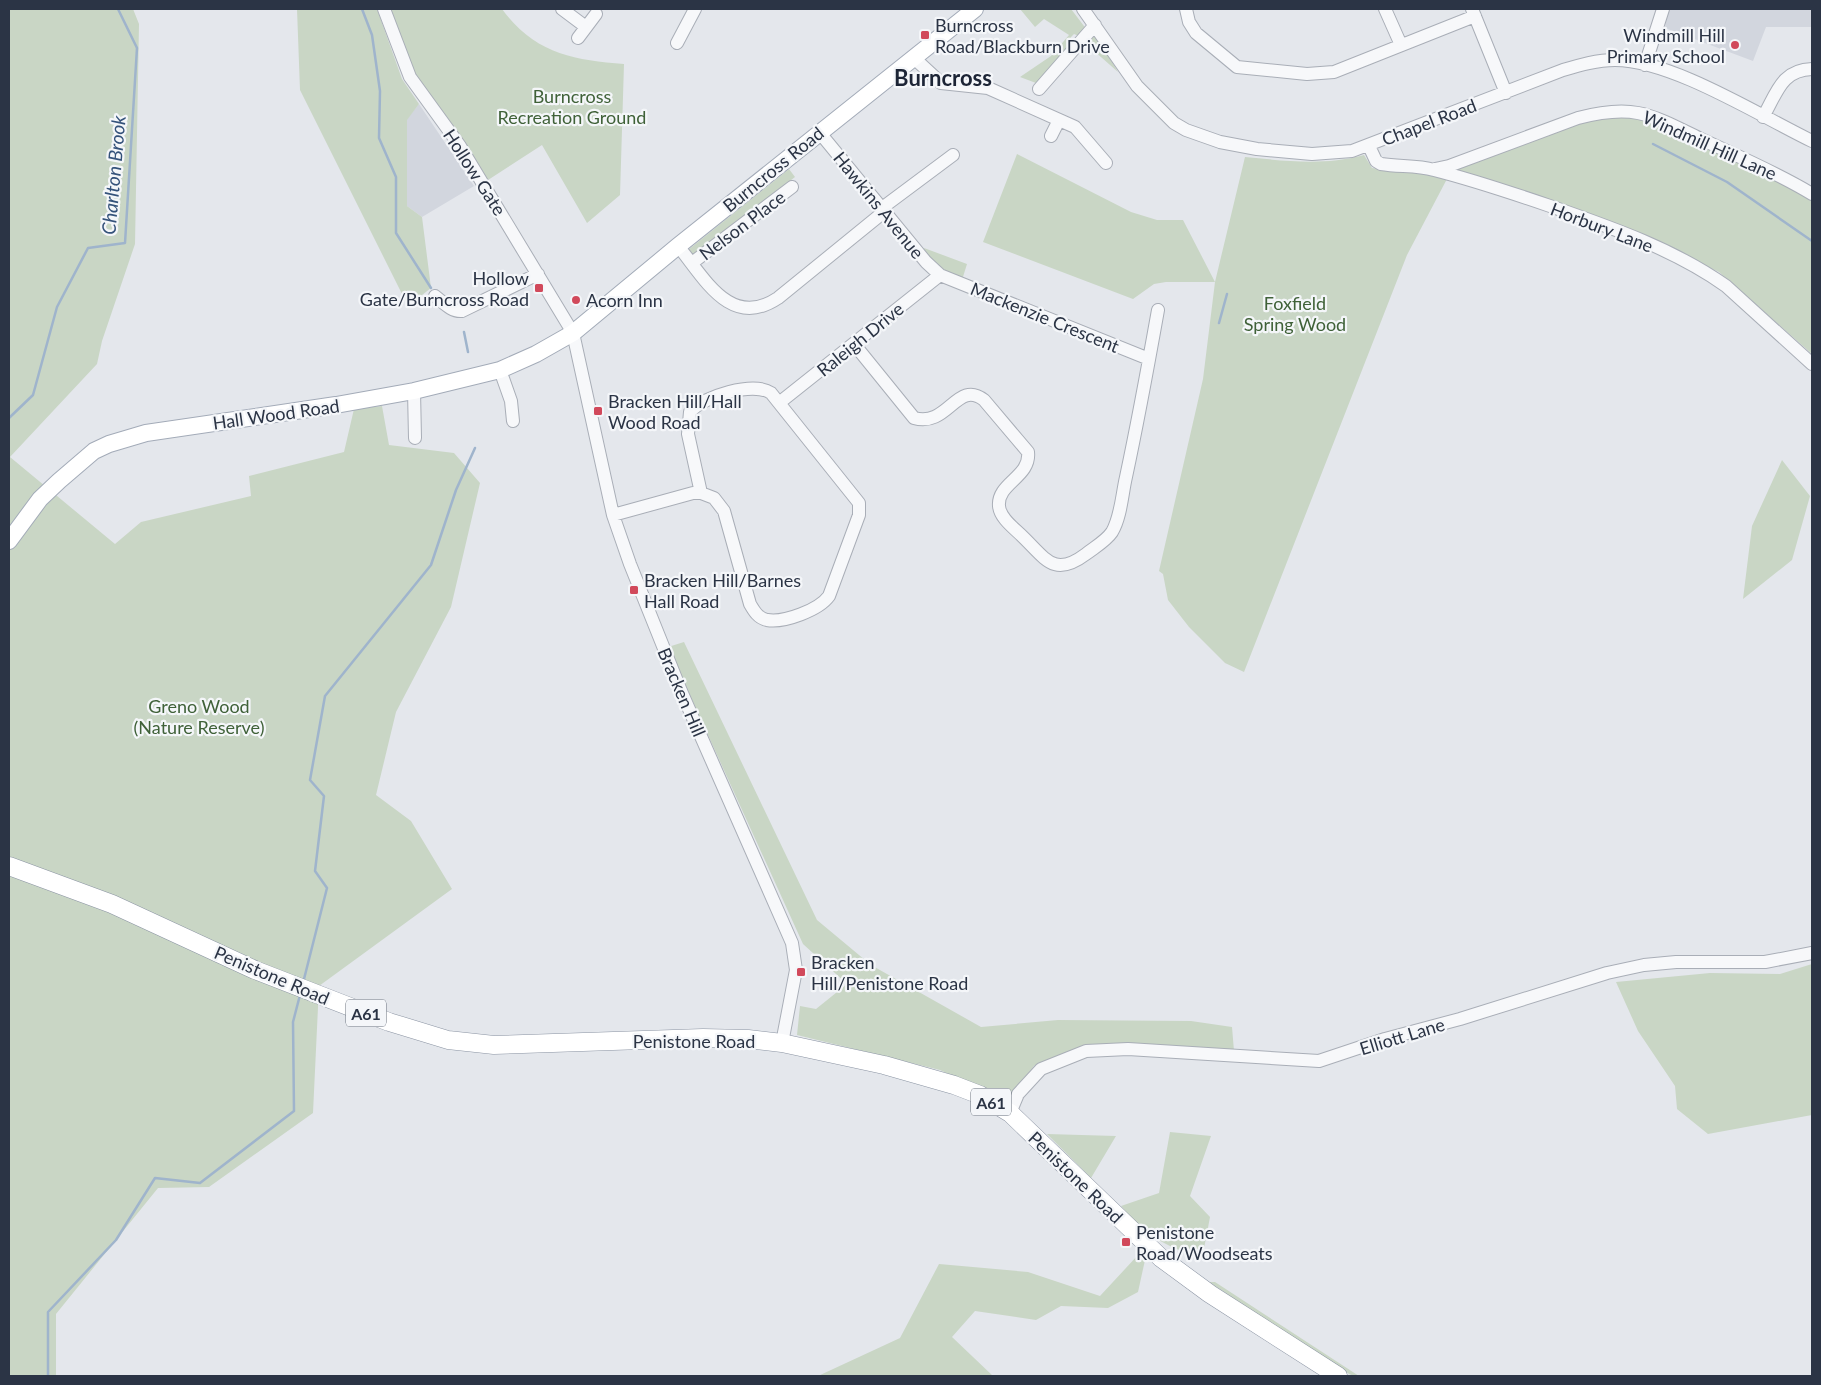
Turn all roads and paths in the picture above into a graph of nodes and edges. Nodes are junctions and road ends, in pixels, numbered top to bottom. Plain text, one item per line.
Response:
1 (384, 9) edge
2 (562, 9) edge
3 (695, 9) edge
4 (974, 9) edge
5 (1082, 9) edge
6 (1186, 9) edge
7 (1385, 9) edge
8 (1663, 9) edge
9 (1474, 12) edge
10 (596, 14) dead end
11 (1096, 25) junction
12 (586, 27) junction
13 (578, 38) dead end
14 (677, 43) dead end
15 (1401, 45) junction
16 (914, 58) junction
17 (1645, 65) junction
18 (1812, 69) edge
19 (1037, 88) dead end
20 (1506, 92) junction
21 (1763, 117) junction
22 (1059, 120) junction
23 (820, 133) junction
24 (1051, 136) dead end
25 (1812, 141) edge
26 (1369, 146) junction
27 (953, 155) dead end
28 (1106, 163) dead end
29 (1432, 169) junction
30 (792, 187) dead end
31 (1812, 194) edge
32 (883, 209) junction
33 (678, 246) junction
34 (692, 263) junction
35 (538, 274) junction
36 (940, 275) junction
37 (435, 296) dead end
38 (1158, 310) dead end
39 (574, 333) junction
40 (854, 344) junction
41 (1150, 359) junction
42 (1812, 364) edge
43 (500, 370) junction
44 (414, 391) junction
45 (779, 403) junction
46 (513, 421) dead end
47 (415, 438) dead end
48 (701, 493) junction
49 (614, 515) junction
50 (9, 541) edge
51 (9, 866) edge
52 (1812, 953) edge
53 (782, 1043) junction
54 (1010, 1112) junction
55 (1338, 1376) edge

1 - 35 street, Hollow Gate
2 - 12 street
3 - 14 street
4 - 16 main road, Burncross Road
5 - 11 street, Chapel Road
6 - 15 street
7 - 15 street
8 - 17 street
9 - 15 street
9 - 20 street
10 - 12 street
11 - 19 street
11 - 26 street, Chapel Road
12 - 13 street
16 - 22 street
16 - 23 main road, Burncross Road
17 - 20 street, Chapel Road
17 - 21 street, Chapel Road
18 - 21 street
20 - 26 street, Chapel Road
21 - 25 street, Chapel Road
22 - 24 street
22 - 28 street
23 - 32 street, Hawkins Avenue
23 - 33 main road, Burncross Road
26 - 29 street, Horbury Lane
27 - 32 street
29 - 31 street, Windmill Hill Lane
29 - 42 street, Horbury Lane
30 - 34 street, Nelson Place
32 - 34 street
32 - 36 street, Hawkins Avenue
33 - 34 street
33 - 39 main road, Burncross Road
35 - 37 street
35 - 39 street, Hollow Gate
36 - 40 street, Raleigh Drive
36 - 41 street, Mackenzie Crescent
38 - 41 street
39 - 43 main road, Hall Wood Road
39 - 49 street, Bracken Hill
40 - 41 street
40 - 45 street, Raleigh Drive
43 - 44 main road, Hall Wood Road
43 - 46 street
44 - 47 street
44 - 50 main road, Hall Wood Road
45 - 48 street
45 - 48 street
48 - 49 street
49 - 53 street, Bracken Hill
51 - 53 highway, Penistone Road / A61
52 - 54 street, Elliott Lane
53 - 54 highway, Penistone Road / A61
54 - 55 highway, Penistone Road / A61

